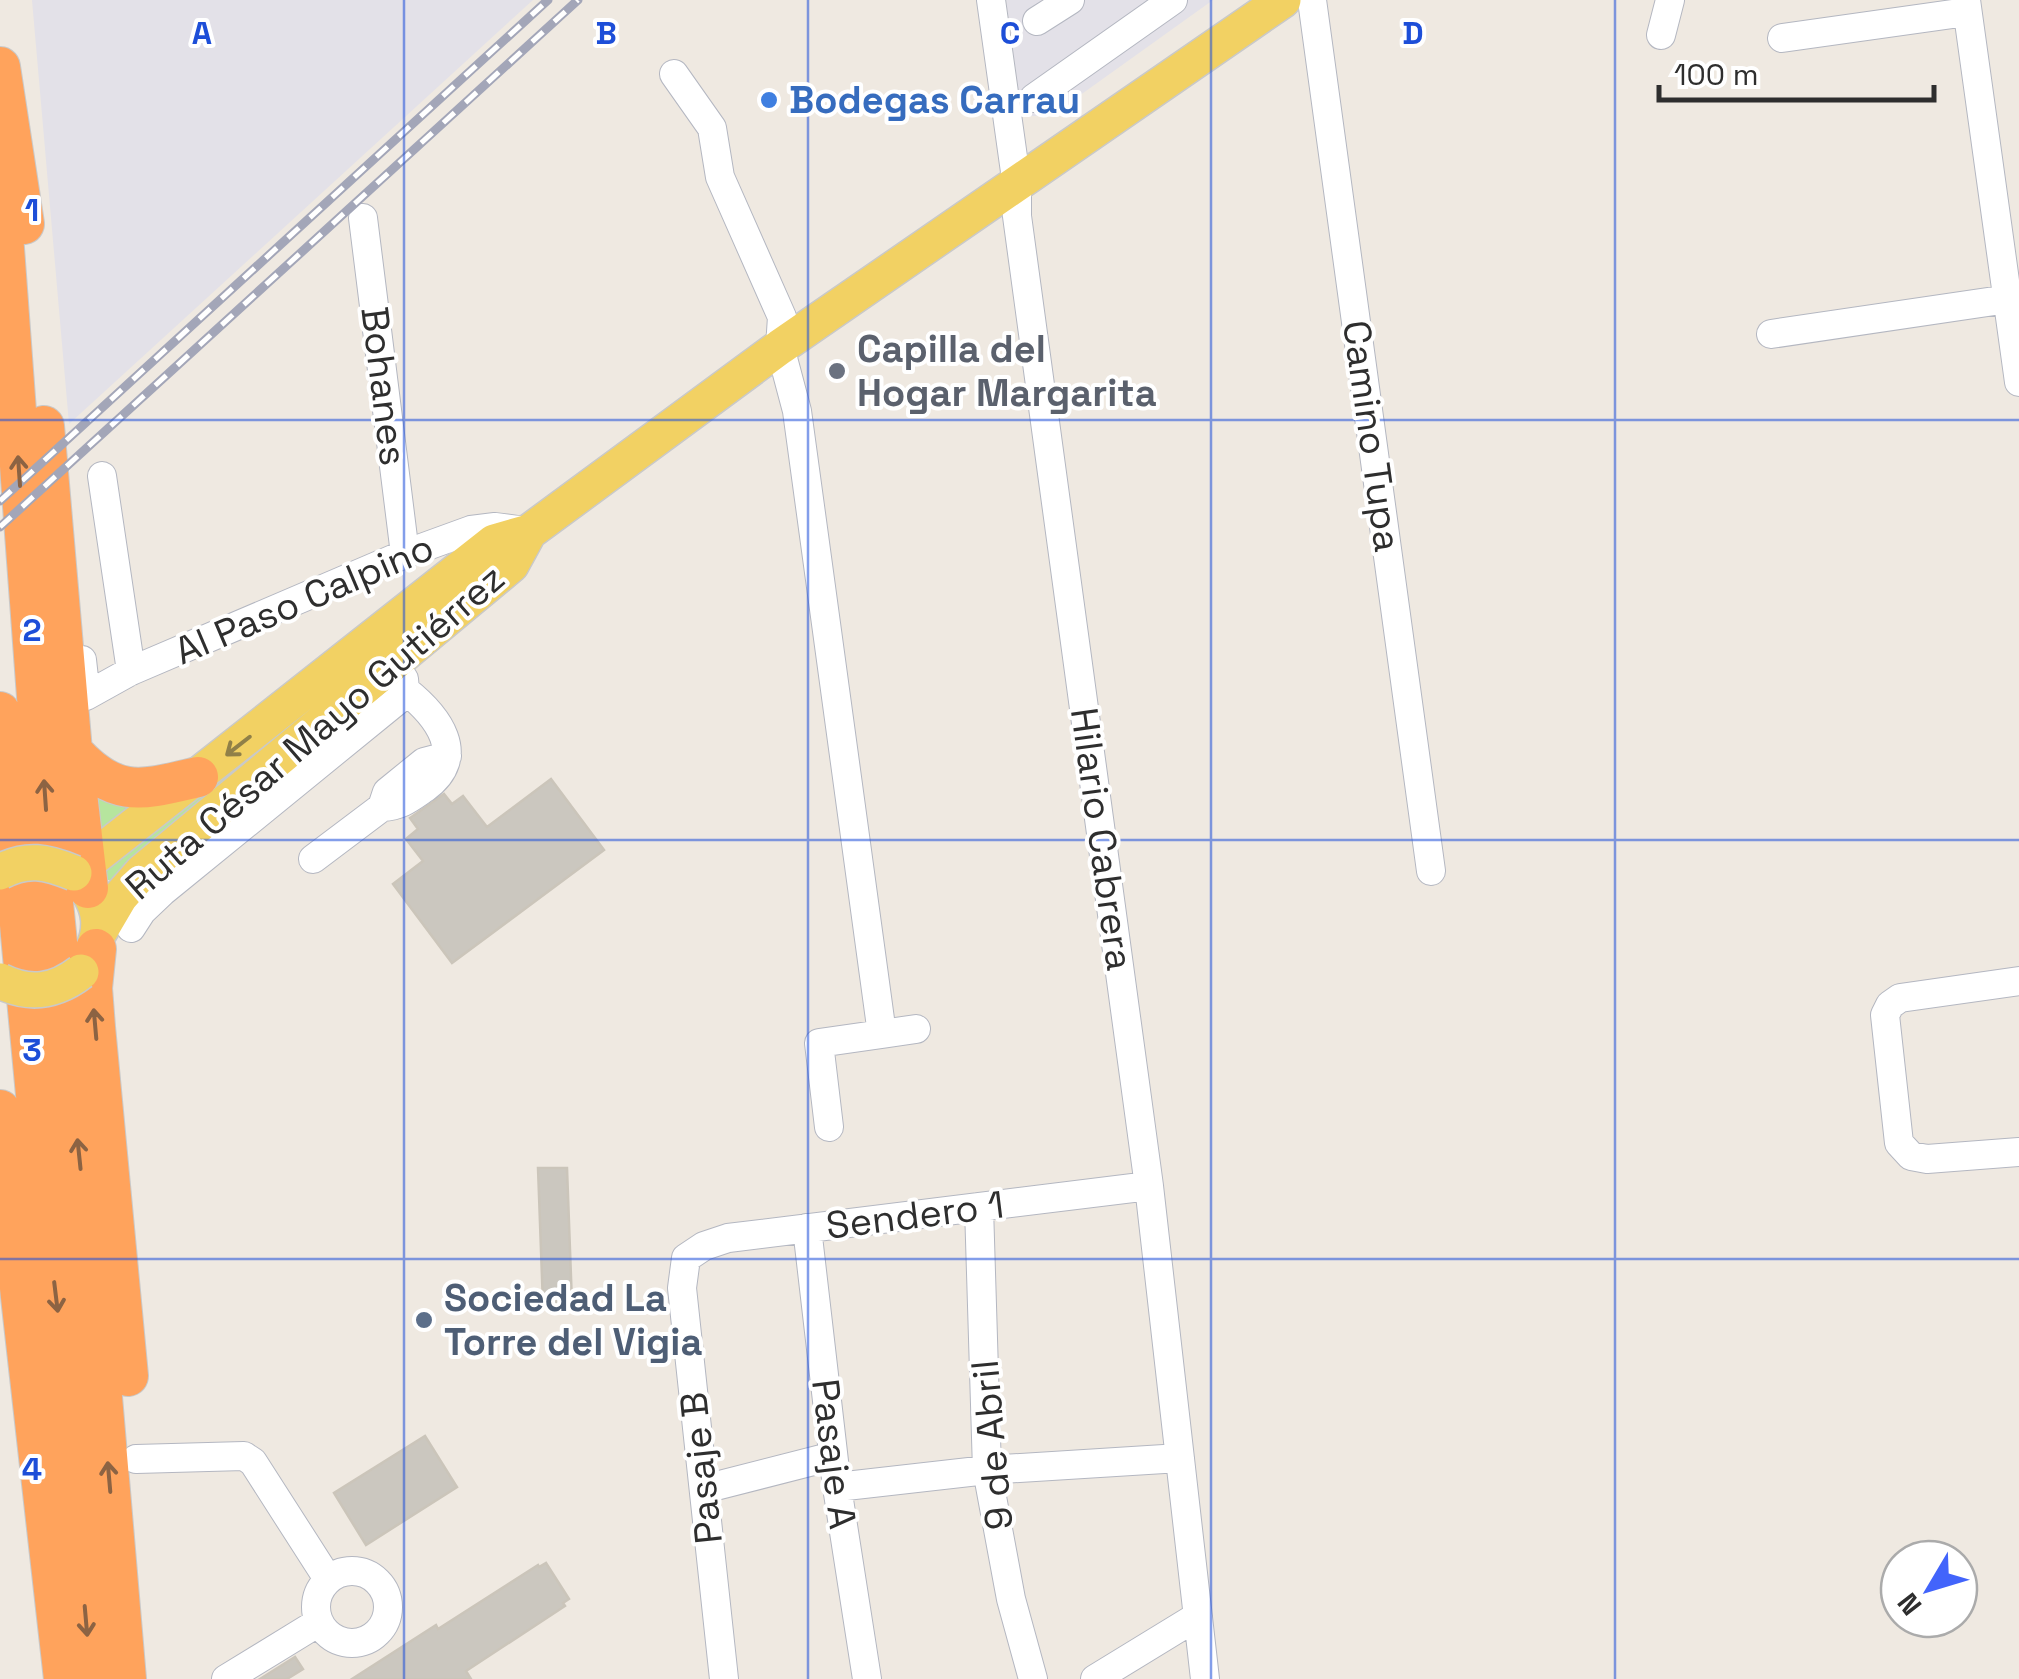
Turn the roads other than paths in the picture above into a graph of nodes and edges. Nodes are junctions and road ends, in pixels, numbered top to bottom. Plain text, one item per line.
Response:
1 (991, 0) edge
2 (1070, 0) edge
3 (1173, 0) edge
4 (1283, 0) edge
5 (1312, 0) edge
6 (1670, 0) edge
7 (1966, 6) edge
8 (1037, 21) dead end
9 (1661, 35) dead end
10 (1782, 38) dead end
11 (0, 67) edge
12 (674, 74) dead end
13 (1034, 98) dead end
14 (1017, 186) junction
15 (0, 194) edge
16 (363, 218) dead end
17 (2008, 299) junction
18 (1770, 334) dead end
19 (780, 347) junction
20 (2019, 382) edge
21 (102, 476) dead end
22 (66, 522) dead end
23 (529, 532) junction
24 (405, 554) junction
25 (132, 671) junction
26 (399, 677) junction
27 (0, 712) edge
28 (72, 751) junction
29 (198, 776) junction
30 (313, 859) dead end
31 (1431, 871) dead end
32 (0, 872) edge
33 (82, 876) junction
34 (102, 945) junction
35 (0, 981) edge
36 (2019, 981) edge
37 (916, 1029) dead end
38 (882, 1034) junction
39 (0, 1109) edge
40 (829, 1127) dead end
41 (2019, 1152) edge
42 (1148, 1186) junction
43 (979, 1207) junction
44 (807, 1228) junction
45 (686, 1258) joint
46 (834, 1456) junction
47 (1180, 1458) junction
48 (136, 1459) junction
49 (987, 1470) junction
50 (837, 1487) junction
51 (704, 1489) junction
52 (328, 1579) junction
53 (1198, 1616) junction
54 (319, 1622) junction
55 (64, 1679) edge
56 (91, 1679) edge
57 (126, 1679) edge
58 (153, 1679) edge
59 (226, 1679) edge
60 (724, 1679) edge
61 (867, 1679) edge
62 (1033, 1679) edge
63 (1095, 1679) edge
64 (1205, 1679) edge

1 - 14 street, Hilario Cabrera
2 - 8 street
3 - 13 street
4 - 14 main road, Ruta César Mayo Gutiérrez
5 - 31 street, Camino Tupa
6 - 9 street
7 - 10 street
7 - 17 street
11 - 28 highway
12 - 19 street
14 - 19 main road, Ruta César Mayo Gutiérrez
14 - 42 street, Hilario Cabrera
57 -> 15 highway
16 - 24 street, Bohanes
17 - 18 street
17 - 20 street
19 - 23 main road, Ruta César Mayo Gutiérrez
19 - 38 street
21 - 25 street
22 - 25 street, Al Paso Calpino
23 - 24 street, Al Paso Calpino
23 - 26 main road, Ruta César Mayo Gutiérrez
23 -> 29 main road, Ruta César Mayo Gutiérrez
24 - 25 street, Al Paso Calpino
26 - 30 street
26 - 34 main road, Ruta César Mayo Gutiérrez
27 -> 56 highway
28 - 29 highway
28 - 33 highway
29 - 33 main road, Ruta César Mayo Gutiérrez
32 - 33 main road, bridge
33 - 34 main road
34 - 35 main road, bridge
48 -> 34 highway
36 - 41 street
37 - 38 street
38 - 40 street
39 - 55 highway
42 - 43 street, Sendero 1
42 - 47 street, Hilario Cabrera
43 - 44 street, Sendero 1
43 - 49 street, 9 de Abril
44 - 45 street, Sendero 1
44 - 46 street, Pasaje A
45 - 51 street, Pasaje B
46 - 50 street, Pasaje A
46 - 51 street
47 - 49 street
47 - 53 street, Hilario Cabrera
48 - 52 street
48 - 58 highway
49 - 50 street
49 - 62 street, 9 de Abril
50 - 61 street, Pasaje A
51 - 60 street, Pasaje B
52 - 54 street
52 - 54 street
53 - 63 street
53 - 64 street, Hilario Cabrera
54 - 59 street

